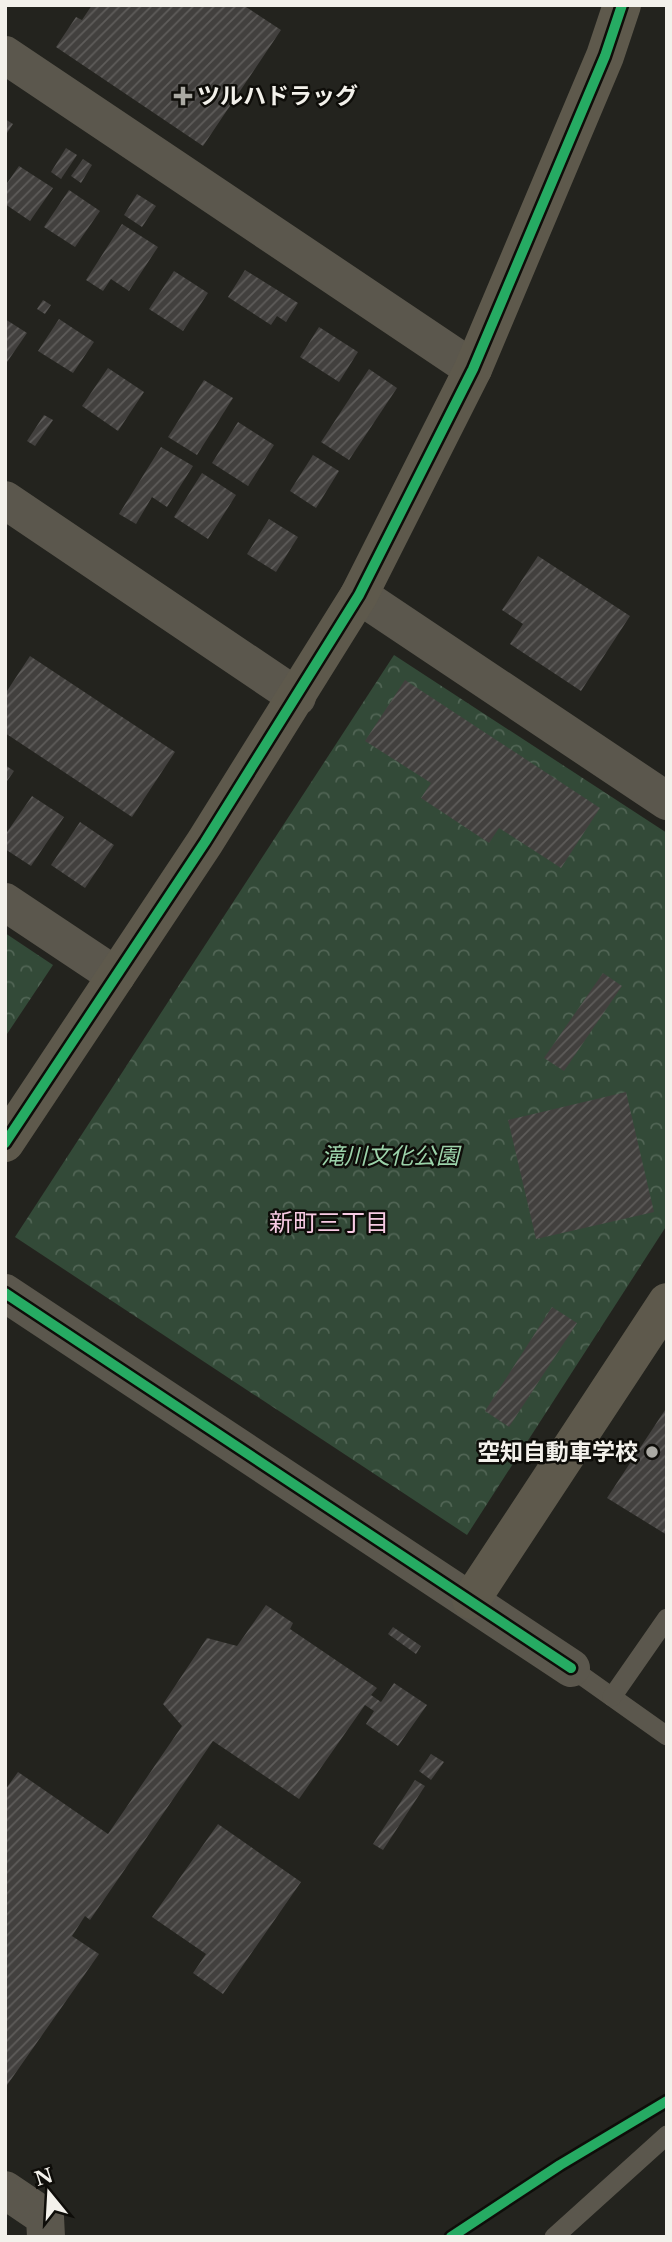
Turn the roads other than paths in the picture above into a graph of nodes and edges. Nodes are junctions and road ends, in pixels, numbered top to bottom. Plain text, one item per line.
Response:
1 (622, 5) edge
2 (5, 55) edge
3 (473, 369) junction
4 (5, 500) edge
5 (359, 595) junction
6 (297, 697) junction
7 (667, 801) edge
8 (5, 902) edge
9 (116, 976) junction
10 (5, 1143) edge
11 (5, 1293) edge
12 (667, 1302) edge
13 (471, 1600) junction
14 (667, 1618) edge
15 (571, 1668) joint
16 (612, 1697) junction
17 (667, 1736) edge
18 (667, 2135) edge
19 (5, 2190) edge
20 (46, 2237) edge
21 (554, 2237) edge

1 - 3 street
2 - 3 street
3 - 5 street
4 - 6 street
5 - 6 street
5 - 7 street
6 - 9 street
8 - 9 street
9 - 10 street
11 - 13 street
12 - 13 street
13 - 15 street
14 - 16 lane
15 - 16 lane
16 - 17 lane
18 - 21 lane
19 - 20 street

